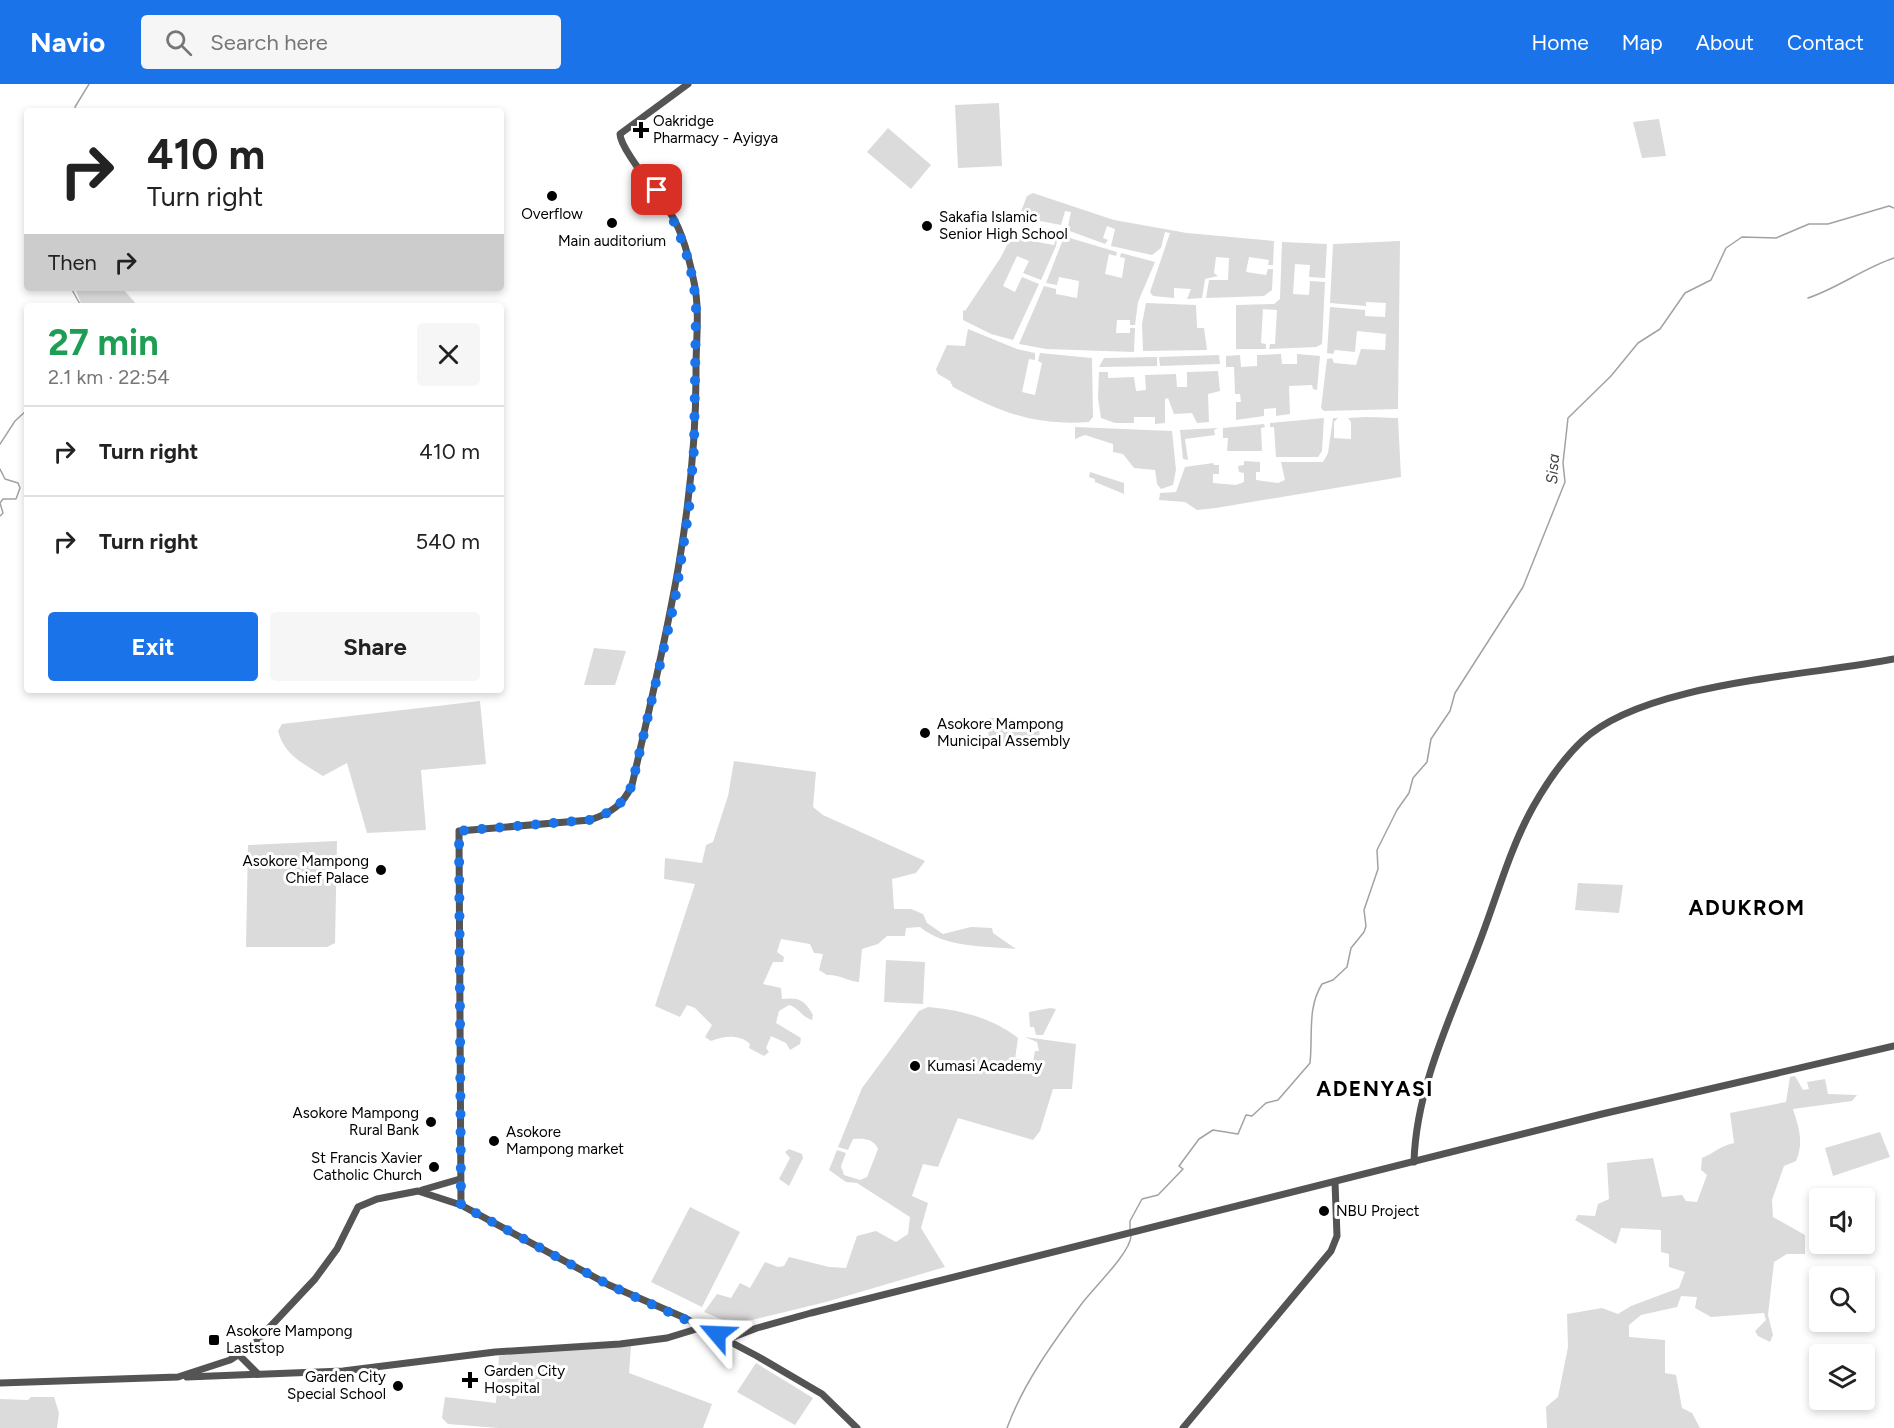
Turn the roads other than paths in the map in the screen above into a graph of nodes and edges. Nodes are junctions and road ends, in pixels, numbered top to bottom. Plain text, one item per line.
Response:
1 (688, 84) edge
2 (1894, 660) edge
3 (1894, 1046) edge
4 (1413, 1162) junction
5 (460, 1179) junction
6 (1335, 1182) junction
7 (418, 1191) junction
8 (461, 1205) junction
9 (703, 1327) junction
10 (728, 1339) junction
11 (239, 1355) junction
12 (258, 1374) junction
13 (178, 1377) junction
14 (0, 1383) edge
15 (857, 1428) edge
16 (1183, 1428) edge

1 - 5 street
2 - 4 street
3 - 4 street
4 - 6 street
5 - 7 street
5 - 8 street
6 - 10 street
6 - 16 street
7 - 8 street
7 - 11 street
8 - 9 street
9 - 10 street
9 - 12 street
10 - 15 street
11 - 12 street
11 - 13 street
12 - 13 street
13 - 14 street

